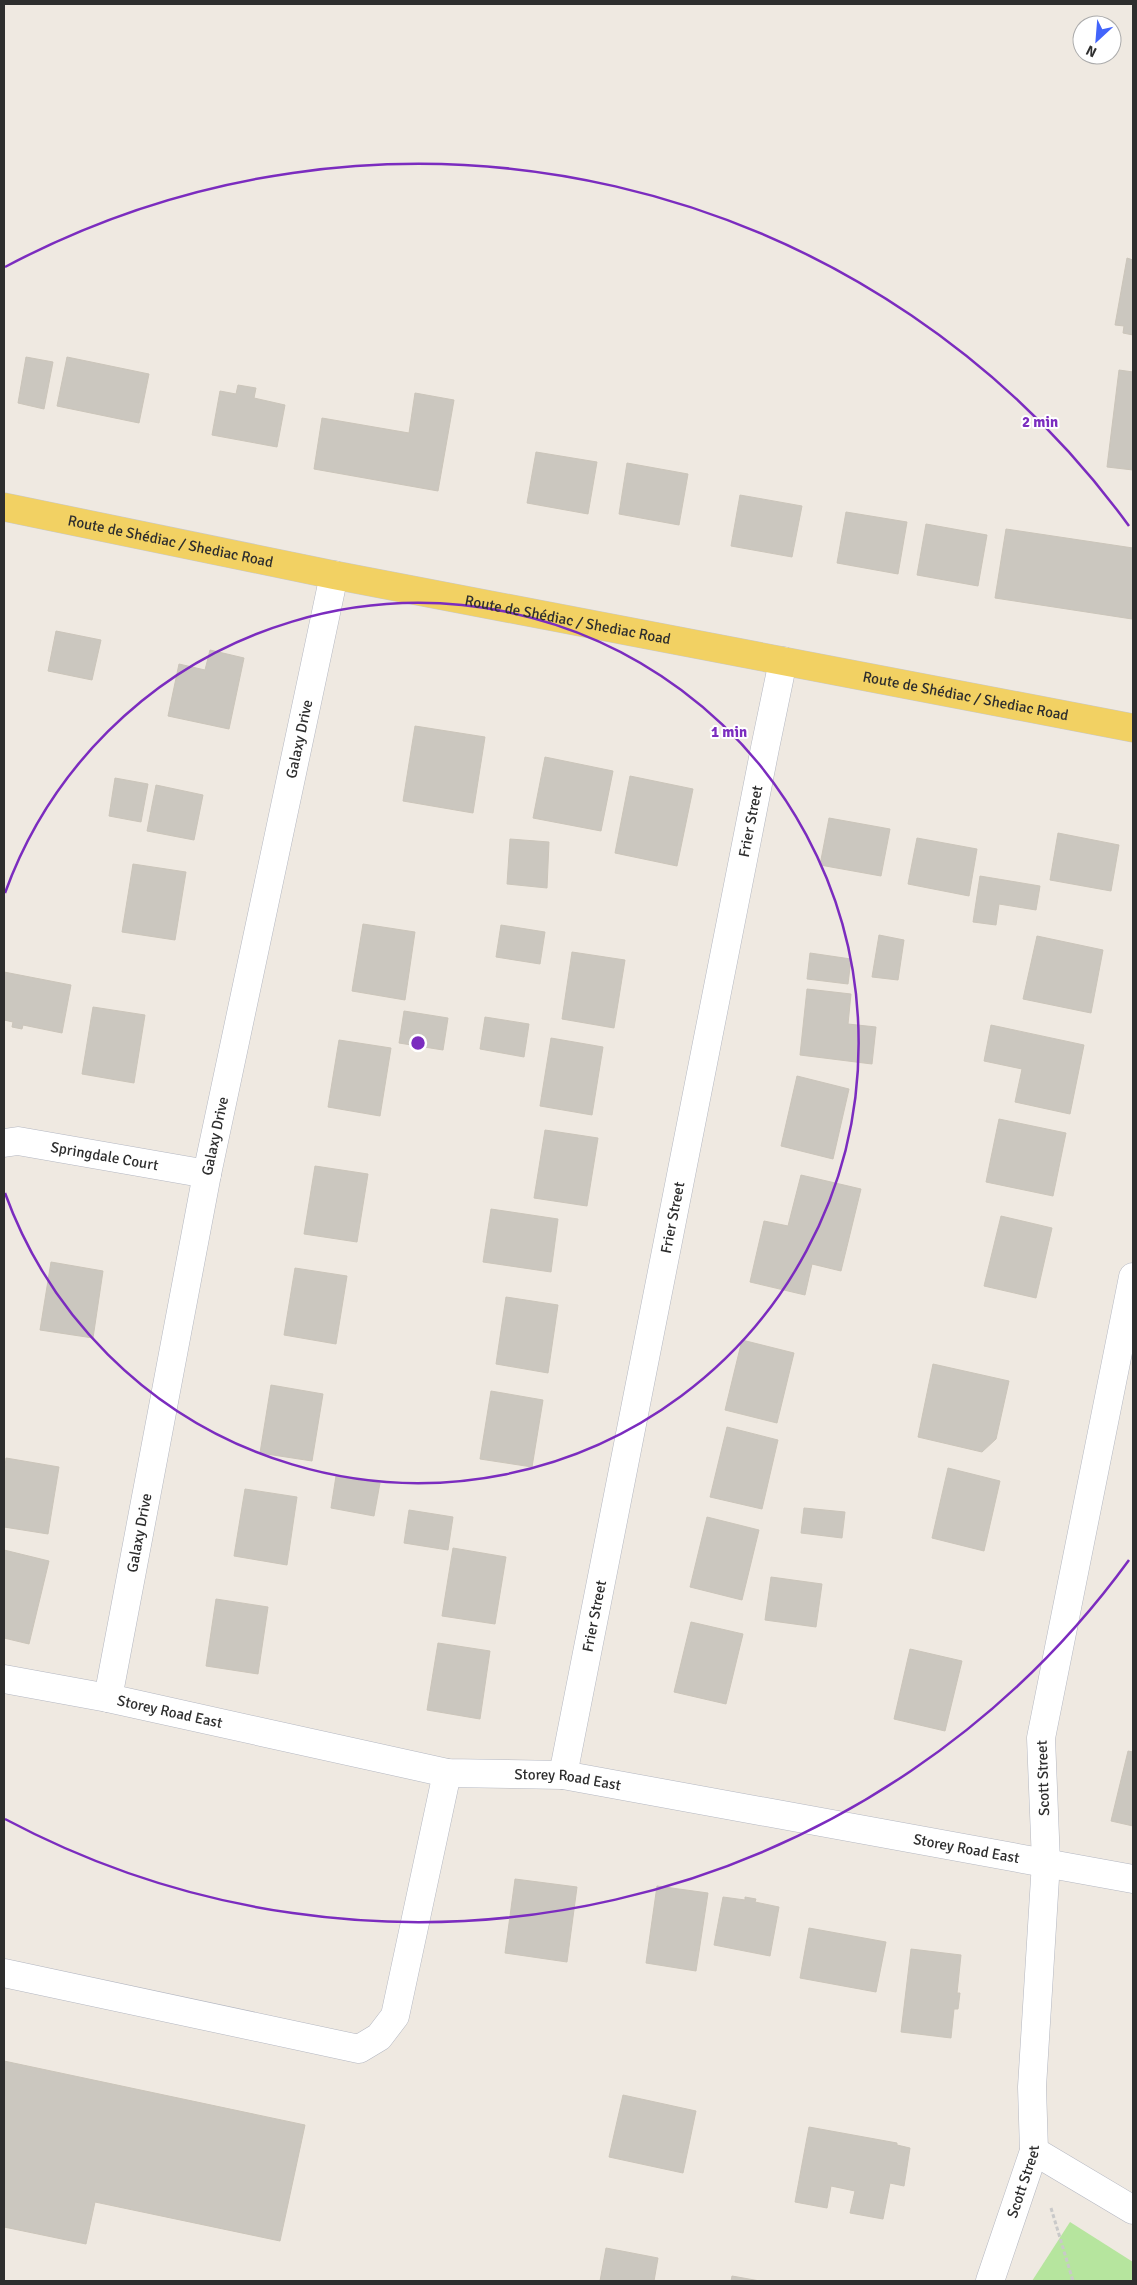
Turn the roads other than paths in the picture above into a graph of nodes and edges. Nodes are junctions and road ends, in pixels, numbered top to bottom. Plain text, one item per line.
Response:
1 (4, 507) edge
2 (334, 575) junction
3 (784, 661) junction
4 (1133, 728) edge
5 (4, 1143) edge
6 (207, 1174) junction
7 (1133, 1277) edge
8 (4, 1679) edge
9 (108, 1698) junction
10 (447, 1773) junction
11 (563, 1775) junction
12 (1046, 1862) junction
13 (1133, 1879) edge
14 (4, 1973) edge
15 (1034, 2151) junction
16 (1133, 2210) edge
17 (990, 2281) edge

1 - 2 main road, Route de Shédiac / Shediac Road
2 - 3 main road, Route de Shédiac / Shediac Road
2 - 6 street, Galaxy Drive
3 - 4 main road, Route de Shédiac / Shediac Road
3 - 11 street, Frier Street
5 - 6 street, Springdale Court
6 - 9 street, Galaxy Drive
7 - 12 street, Scott Street
8 - 9 street, Storey Road East
9 - 10 street, Storey Road East
10 - 11 street, Storey Road East
10 - 14 street
11 - 12 street, Storey Road East
12 - 13 street, Storey Road East
12 - 15 street, Scott Street
15 - 16 street
15 - 17 street, Scott Street

